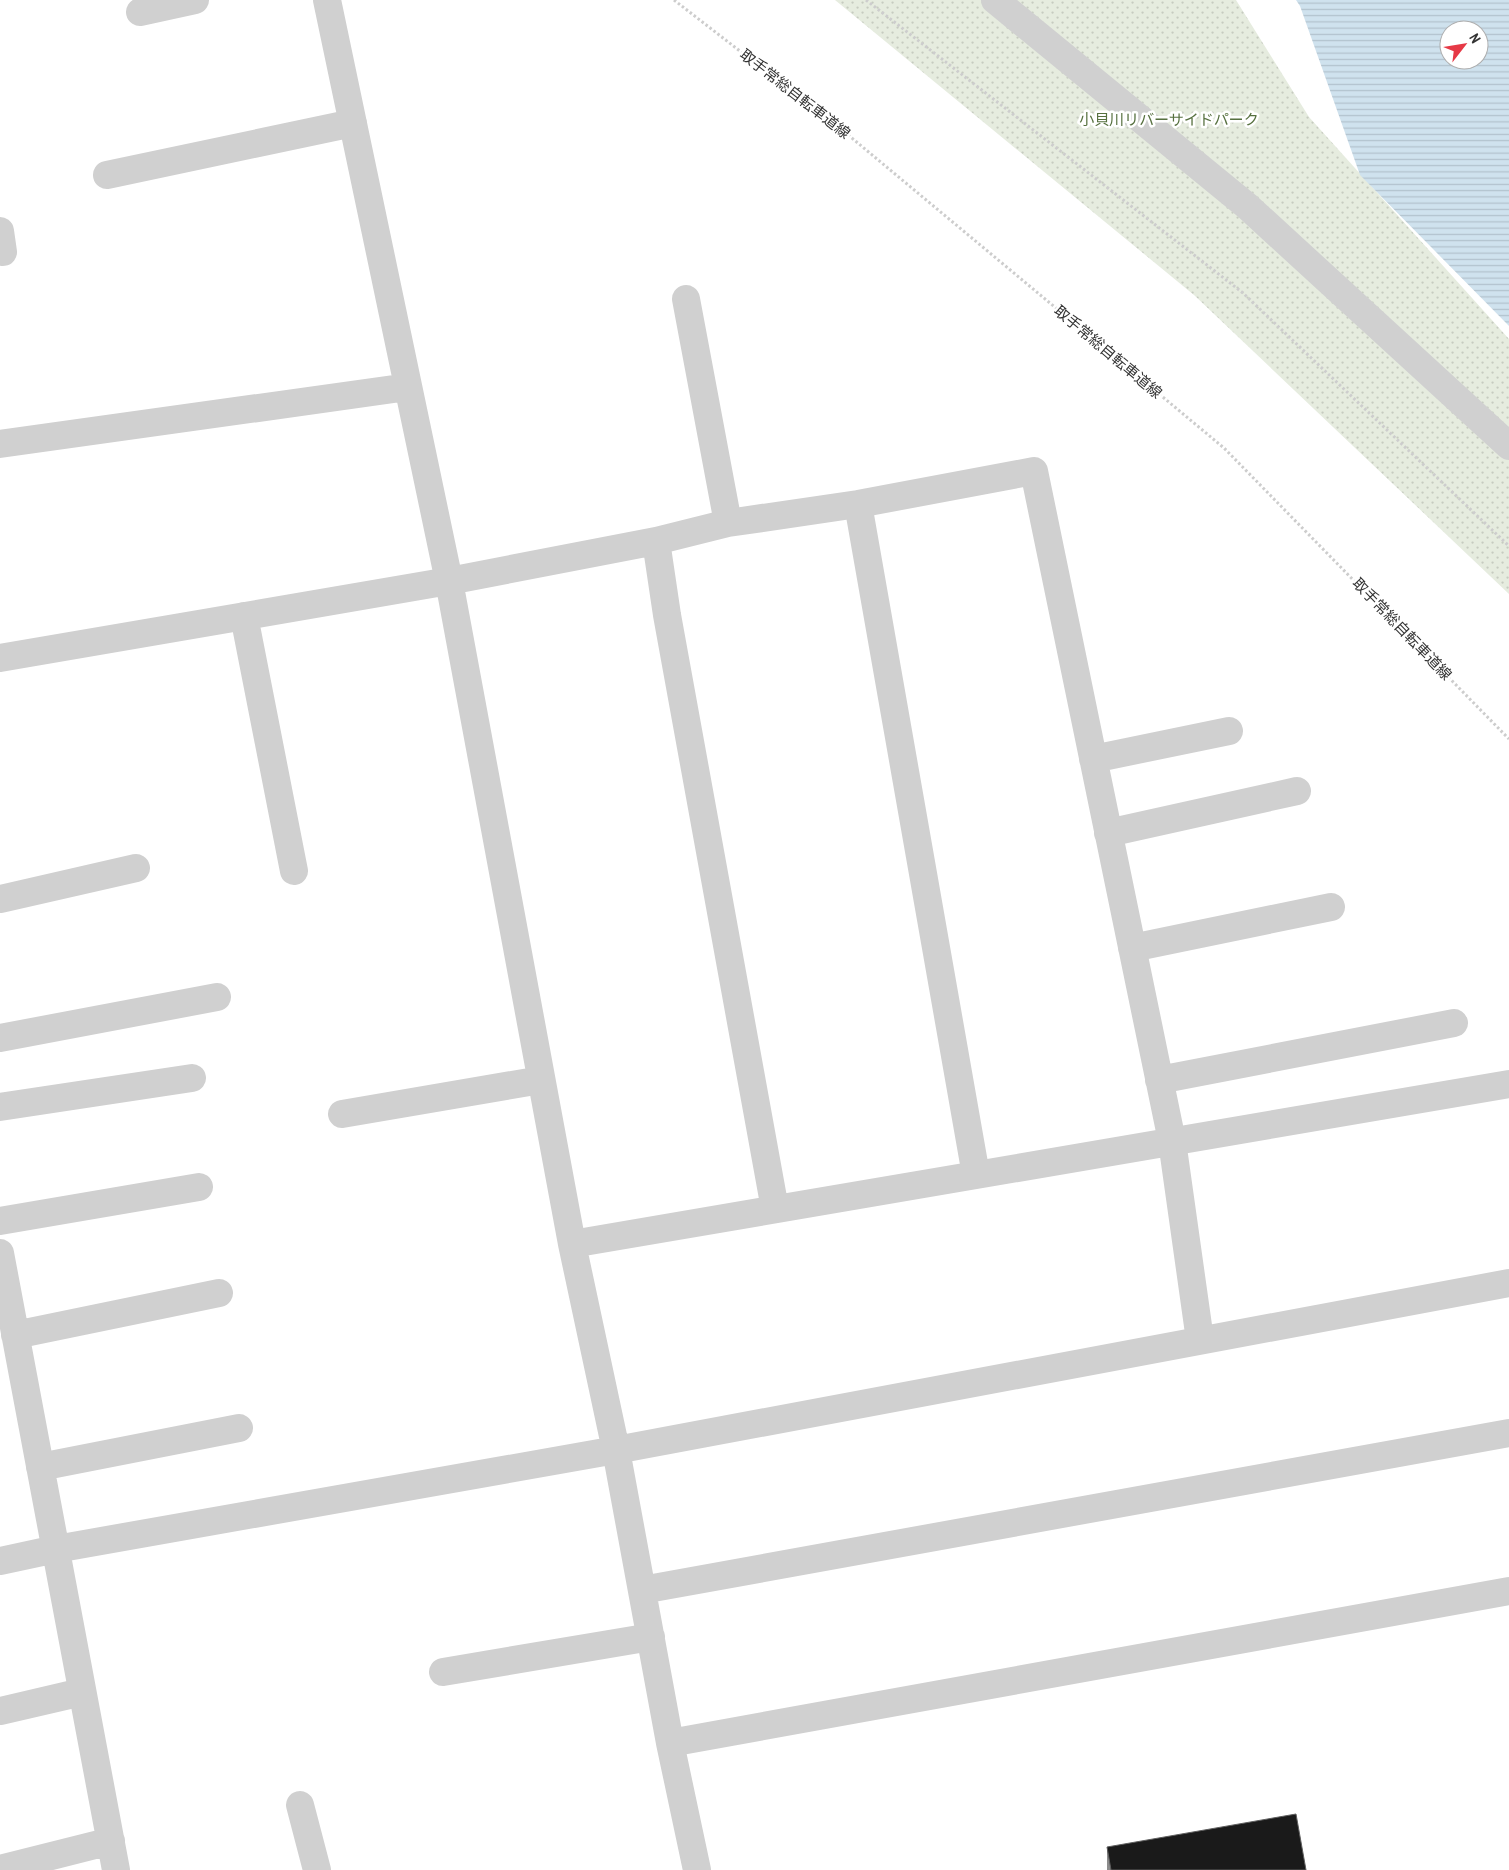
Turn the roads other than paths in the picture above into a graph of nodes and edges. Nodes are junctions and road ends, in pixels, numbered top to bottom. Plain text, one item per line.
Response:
1 (195, 0) edge
2 (327, 0) edge
3 (995, 0) edge
4 (140, 12) dead end
5 (352, 123) junction
6 (107, 175) dead end
7 (686, 299) dead end
8 (408, 387) junction
9 (0, 444) edge
10 (1509, 446) edge
11 (858, 504) junction
12 (728, 523) junction
13 (656, 541) junction
14 (449, 581) junction
15 (244, 616) junction
16 (0, 658) edge
17 (1229, 731) dead end
18 (1093, 759) junction
19 (1297, 791) dead end
20 (1108, 833) junction
21 (136, 868) dead end
22 (294, 870) dead end
23 (0, 899) edge
24 (1331, 906) dead end
25 (1132, 948) junction
26 (217, 997) dead end
27 (1454, 1023) dead end
28 (0, 1038) edge
29 (192, 1078) dead end
30 (541, 1080) junction
31 (1159, 1080) junction
32 (1509, 1084) edge
33 (0, 1107) edge
34 (342, 1114) dead end
35 (1172, 1141) junction
36 (976, 1175) junction
37 (199, 1186) dead end
38 (775, 1209) junction
39 (0, 1221) edge
40 (572, 1244) junction
41 (0, 1253) edge
42 (1509, 1282) edge
43 (219, 1293) dead end
44 (15, 1335) junction
45 (1200, 1340) junction
46 (238, 1428) dead end
47 (1509, 1433) edge
48 (616, 1450) junction
49 (40, 1467) junction
50 (56, 1549) junction
51 (0, 1561) edge
52 (642, 1590) junction
53 (1509, 1591) edge
54 (650, 1637) junction
55 (444, 1672) dead end
56 (82, 1692) junction
57 (0, 1710) edge
58 (670, 1744) junction
59 (300, 1805) dead end
60 (111, 1841) junction
61 (0, 1869) edge
62 (116, 1870) edge
63 (317, 1870) edge
64 (697, 1870) edge

1 - 4 street
2 - 5 street
3 - 10 street
5 - 6 street
5 - 8 street
7 - 12 street
8 - 9 street
8 - 14 street
11 - 12 street
11 - 18 street
11 - 36 street
12 - 13 street
13 - 14 street
13 - 38 street
14 - 15 street
14 - 30 street
15 - 16 street
15 - 22 street
17 - 18 street
18 - 20 street
19 - 20 street
20 - 25 street
21 - 23 street
24 - 25 street
25 - 31 street
26 - 28 street
27 - 31 street
29 - 33 street
30 - 34 street
30 - 40 street
31 - 35 street
32 - 35 street
35 - 36 street
35 - 45 street
36 - 38 street
37 - 39 street
38 - 40 street
40 - 48 street
41 - 44 street
42 - 45 street
43 - 44 street
44 - 49 street
45 - 48 street
46 - 49 street
47 - 52 street
48 - 50 street
48 - 52 street
49 - 50 street
50 - 51 street
50 - 56 street
52 - 54 street
53 - 58 street
54 - 55 street
54 - 58 street
56 - 57 street
56 - 60 street
58 - 64 street
59 - 63 street
60 - 61 street
60 - 62 street

